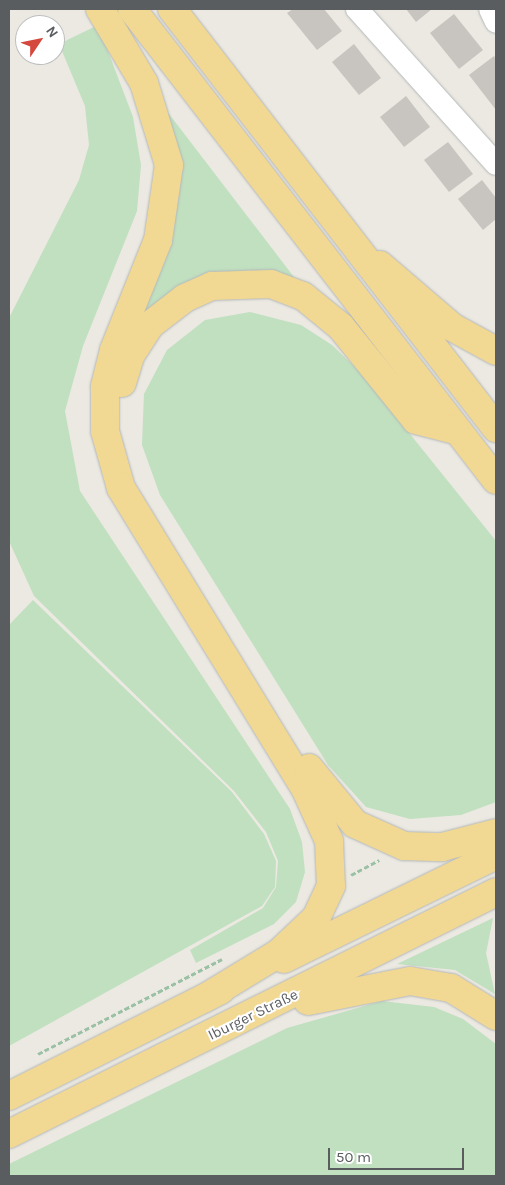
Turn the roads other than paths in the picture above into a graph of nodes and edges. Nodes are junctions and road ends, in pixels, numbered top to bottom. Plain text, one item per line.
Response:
1 (100, 9) edge
2 (132, 9) edge
3 (172, 9) edge
4 (357, 9) edge
5 (490, 9) edge
6 (496, 22) edge
7 (496, 164) edge
8 (351, 244) junction
9 (496, 352) edge
10 (496, 428) edge
11 (455, 430) junction
12 (496, 480) edge
13 (496, 833) edge
14 (496, 855) edge
15 (496, 892) edge
16 (205, 998) junction
17 (496, 1016) edge
18 (248, 1018) junction
19 (9, 1096) edge
20 (9, 1134) edge

1 - 16 highway
2 - 11 highway
3 - 8 highway
4 - 7 street
5 - 6 street
8 - 9 highway
8 - 10 highway
11 - 12 highway
11 - 13 highway
14 - 16 highway
15 - 18 highway, Iburger Straße
16 - 19 highway
17 - 18 highway
18 - 20 highway, Iburger Straße

